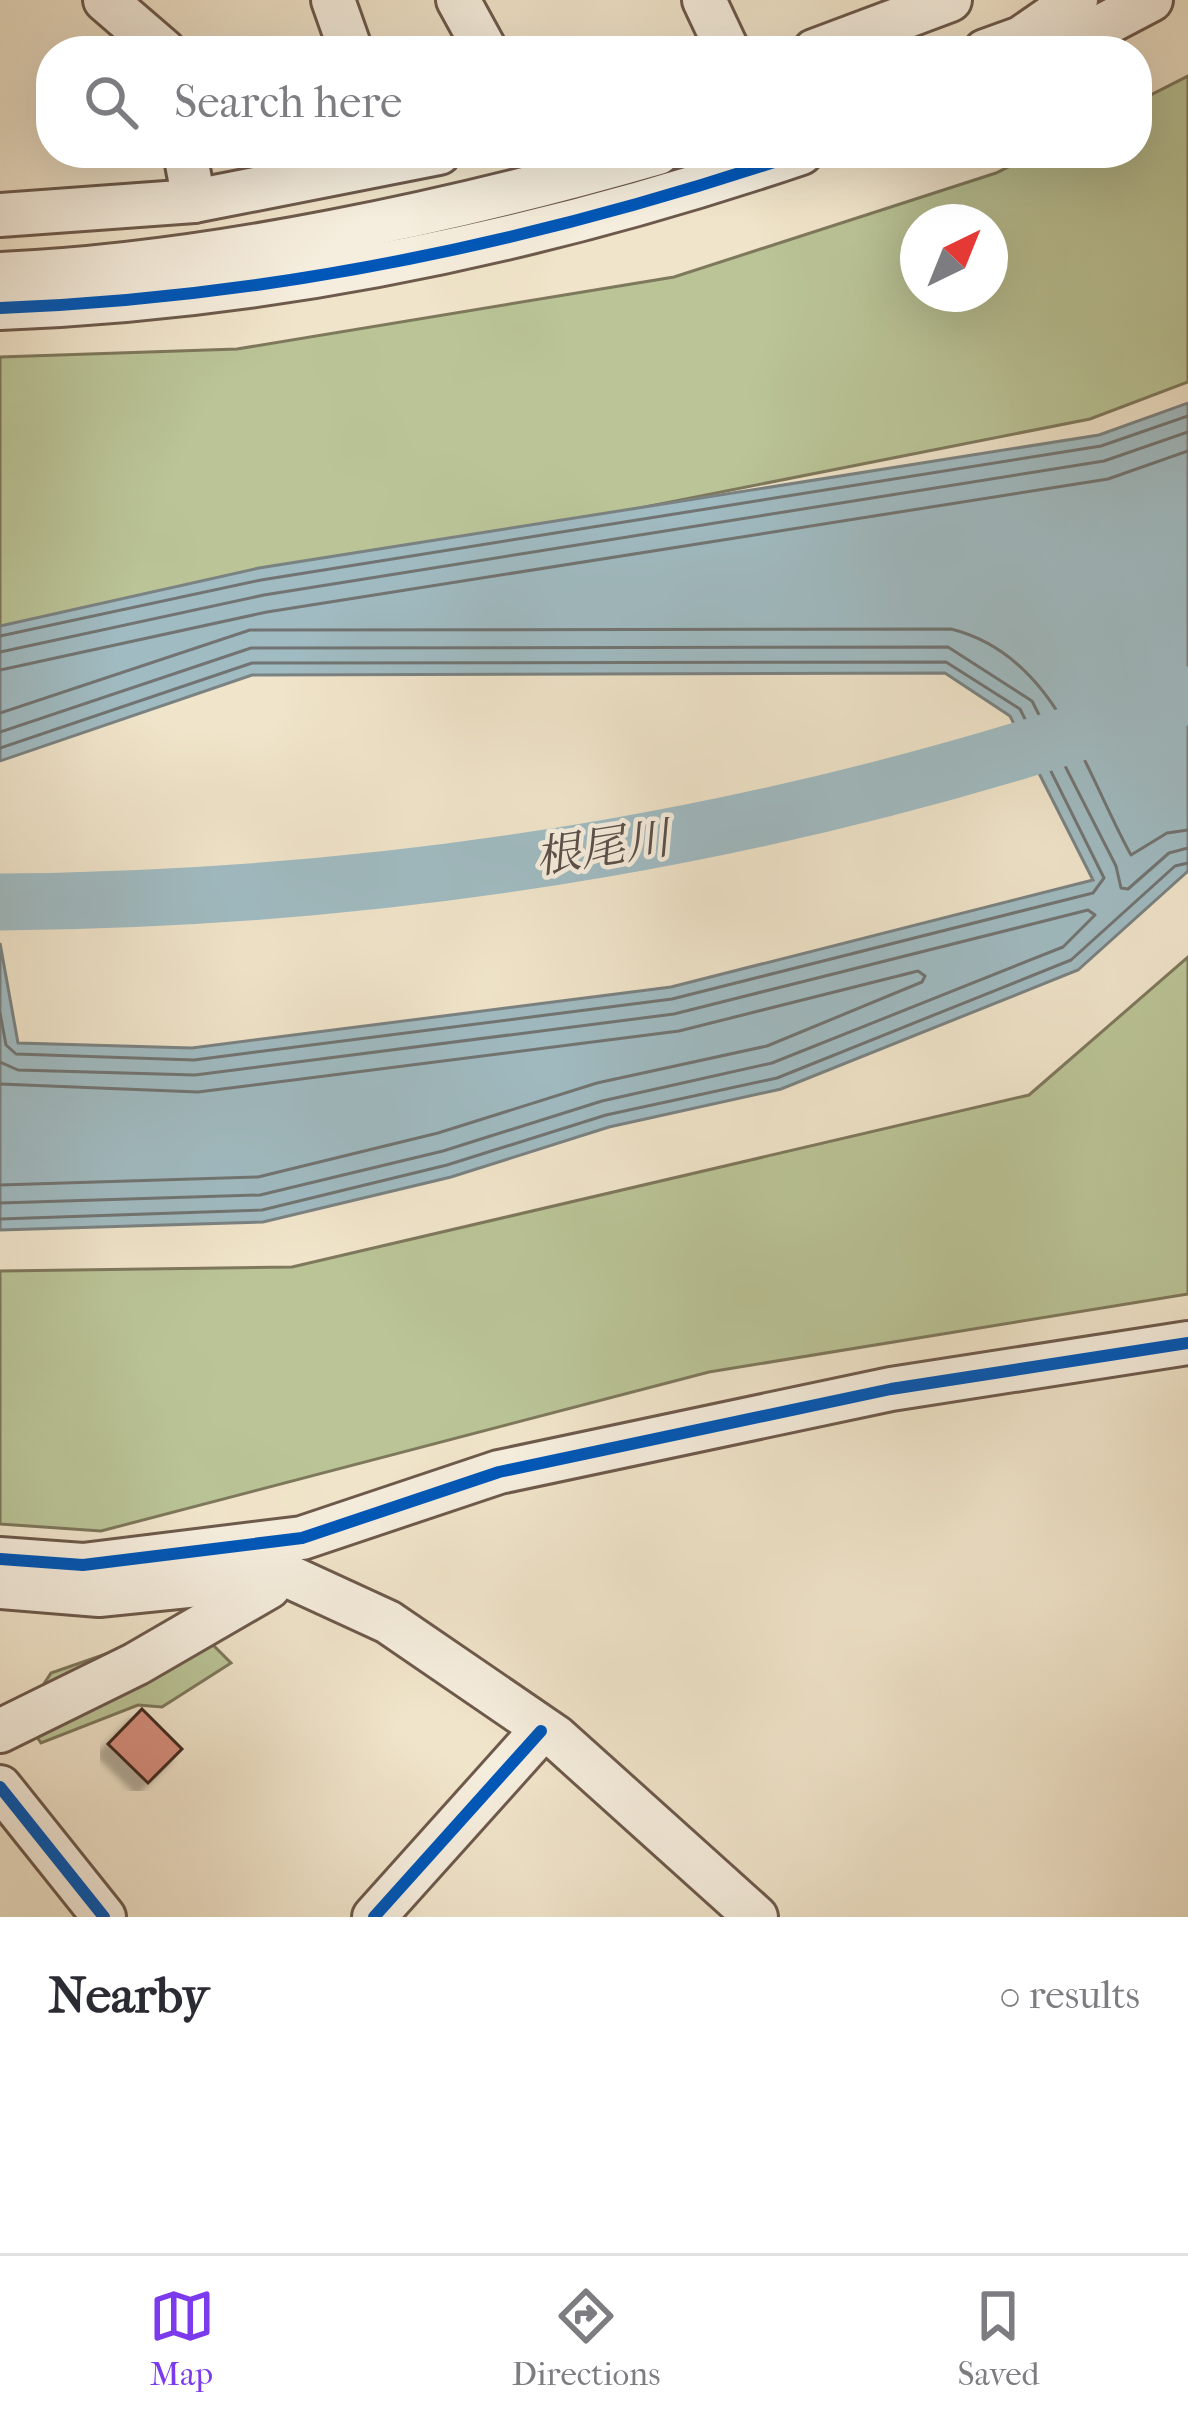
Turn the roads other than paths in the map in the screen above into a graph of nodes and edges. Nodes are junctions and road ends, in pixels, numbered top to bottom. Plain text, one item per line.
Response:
1 (105, 0) edge
2 (333, 0) edge
3 (458, 0) edge
4 (704, 0) edge
5 (950, 0) edge
6 (1076, 0) edge
7 (1151, 0) edge
8 (147, 36) edge
9 (346, 36) edge
10 (478, 36) edge
11 (721, 36) edge
12 (854, 36) edge
13 (1024, 36) edge
14 (1083, 36) edge
15 (188, 168) edge
16 (346, 168) edge
17 (606, 168) edge
18 (755, 168) edge
19 (194, 201) junction
20 (0, 215) edge
21 (0, 274) edge
22 (0, 308) edge
23 (1188, 1343) edge
24 (0, 1559) edge
25 (302, 1569) junction
26 (0, 1587) edge
27 (0, 1731) edge
28 (541, 1731) junction
29 (0, 1787) edge
30 (104, 1917) edge
31 (374, 1917) edge
32 (756, 1917) edge

1 - 8 street
2 - 9 street
3 - 10 street
4 - 11 street
5 - 12 street
6 - 13 street
7 - 14 street
15 - 19 street
16 - 19 street
17 - 21 street
18 - 22 street
19 - 20 street
23 - 24 street
25 - 26 street
25 - 27 street
25 - 28 street
28 - 31 street
28 - 32 street
29 - 30 street

